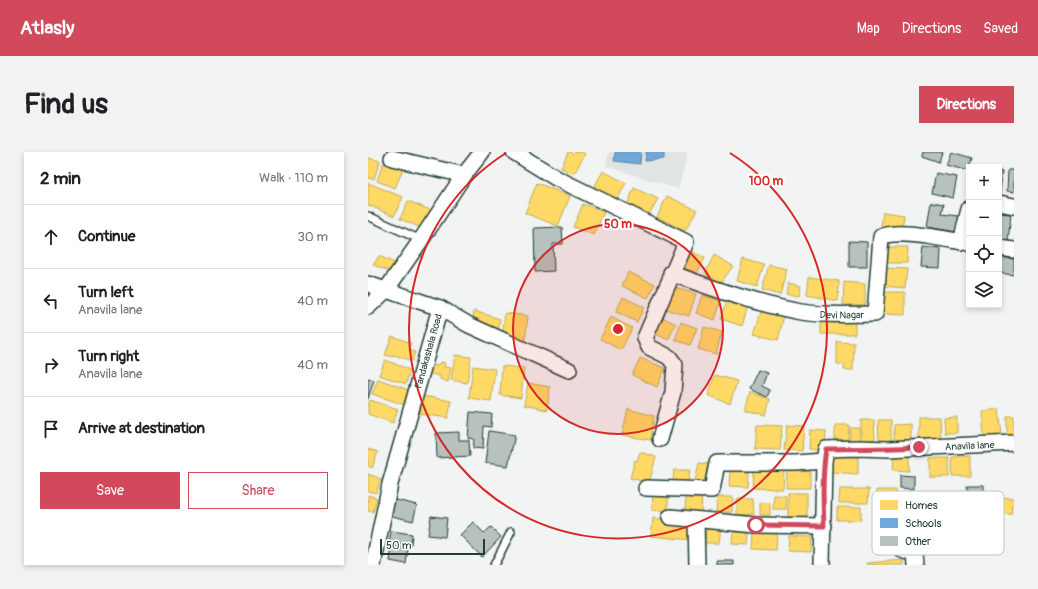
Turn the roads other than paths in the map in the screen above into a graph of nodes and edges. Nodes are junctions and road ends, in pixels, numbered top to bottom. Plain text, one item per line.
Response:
1 (482, 152) edge
2 (514, 152) edge
3 (392, 158) dead end
4 (464, 175) junction
5 (1002, 204) edge
6 (1014, 206) edge
7 (368, 216) edge
8 (422, 240) junction
9 (965, 243) edge
10 (1002, 248) edge
11 (1014, 250) edge
12 (671, 273) junction
13 (368, 284) edge
14 (386, 290) junction
15 (368, 306) edge
16 (440, 308) junction
17 (569, 370) dead end
18 (660, 439) dead end
19 (1014, 443) edge
20 (824, 461) junction
21 (646, 488) dead end
22 (670, 517) dead end
23 (696, 520) junction
24 (824, 526) junction
25 (511, 532) dead end
26 (915, 555) edge
27 (373, 565) edge
28 (494, 565) edge
29 (698, 565) edge
30 (822, 565) edge
31 (916, 565) edge

1 - 4 street
2 - 12 street
3 - 4 street
4 - 8 street
5 - 6 street
7 - 8 lane
8 - 14 street
9 - 12 street, Devi Nagar
10 - 11 street
12 - 18 street
13 - 14 street, Pandakashala Road
14 - 15 street
14 - 16 street, Pandakashala Road
16 - 17 street
16 - 27 street, Pandakashala Road
19 - 20 street, Anavila lane
20 - 21 street
20 - 24 street
22 - 23 street
23 - 24 street
23 - 29 street
24 - 30 street
25 - 28 lane
26 - 31 street

